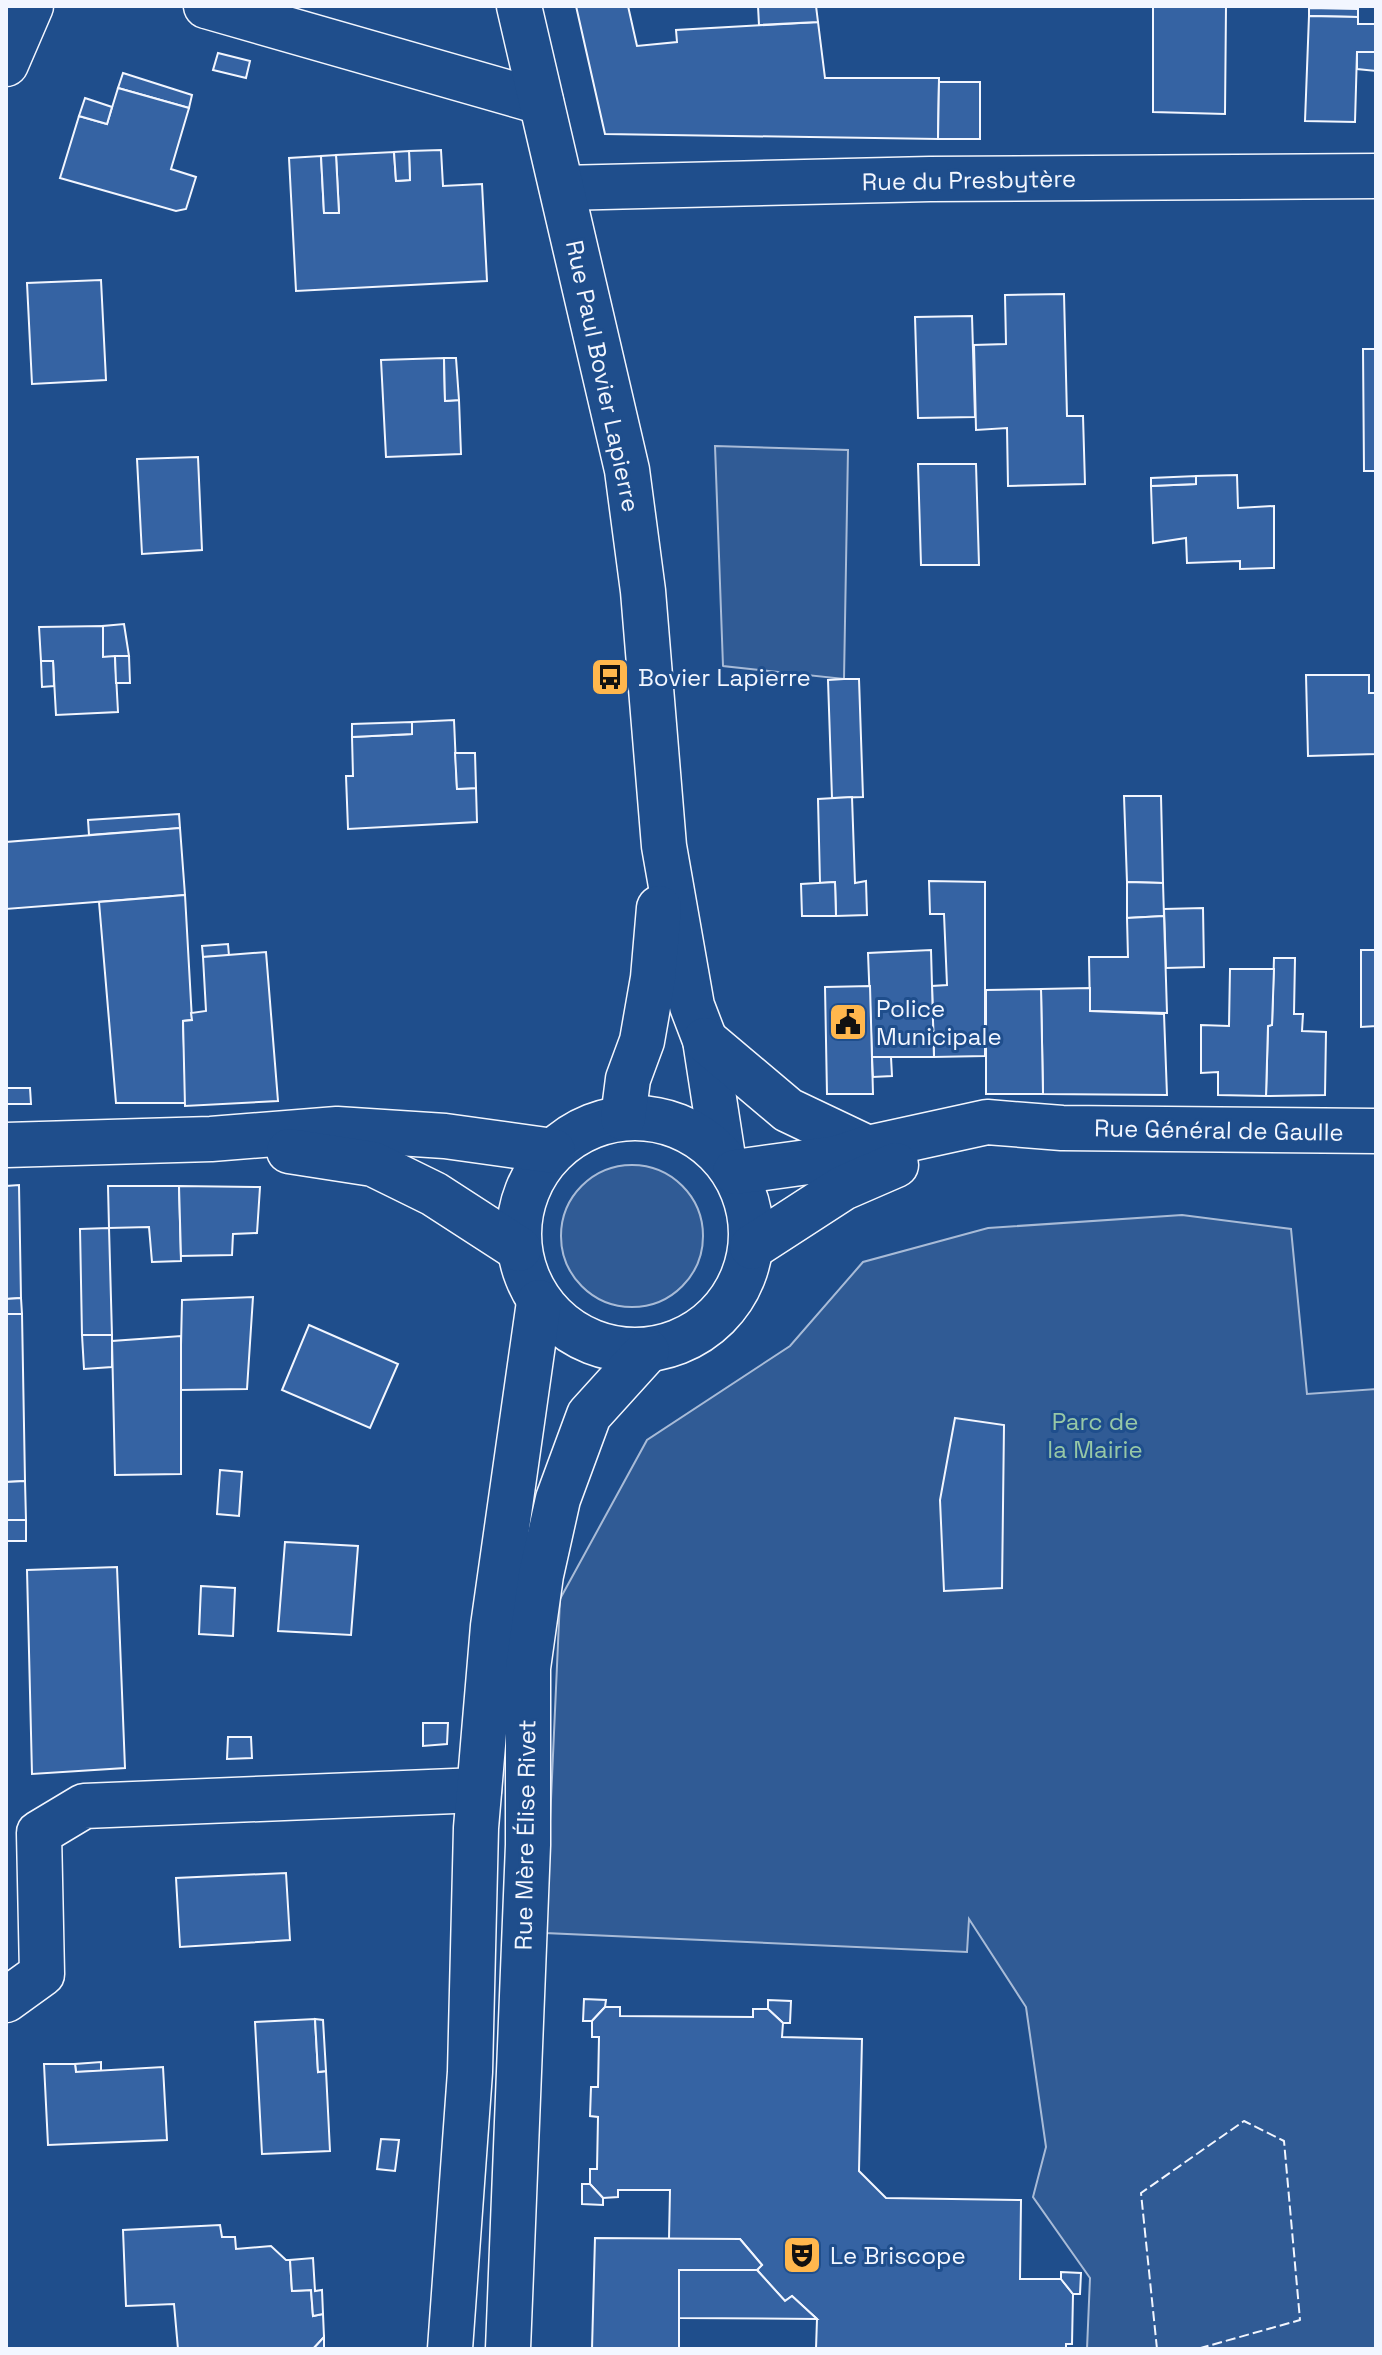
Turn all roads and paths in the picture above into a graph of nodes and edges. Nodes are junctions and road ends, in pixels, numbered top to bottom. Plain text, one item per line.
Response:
1 (31, 6) edge
2 (206, 6) edge
3 (519, 6) edge
4 (6, 64) edge
5 (541, 102) junction
6 (1376, 176) edge
7 (562, 188) junction
8 (664, 846) junction
9 (705, 1040) junction
10 (623, 1118) junction
11 (1062, 1128) junction
12 (1376, 1131) edge
13 (211, 1139) junction
14 (6, 1145) edge
15 (868, 1148) junction
16 (553, 1151) junction
17 (729, 1165) junction
18 (752, 1247) junction
19 (519, 1249) junction
20 (539, 1302) junction
21 (647, 1351) junction
22 (479, 1790) junction
23 (6, 2000) edge
24 (450, 2349) edge
25 (508, 2349) edge

1 - 4 street
2 - 5 street
3 - 5 street, Rue Paul Bovier Lapierre
5 - 7 street, Rue Paul Bovier Lapierre
6 - 7 street, Rue du Presbytère
7 - 8 street, Rue Paul Bovier Lapierre
8 - 9 street
8 - 10 street
9 - 15 street
9 - 17 street
10 - 16 street
10 - 17 street
11 - 12 street, Rue Général de Gaulle
11 - 15 street, Rue Général de Gaulle
11 - 18 street, Rue Général de Gaulle
13 - 14 street
13 - 16 street
13 - 19 street
15 - 17 street, Rue Général de Gaulle
16 - 19 street
17 - 18 street
18 - 21 street
19 - 20 street
20 - 21 street
20 - 22 street, Rue Mère Élise Rivet
21 - 25 street, Rue Mère Élise Rivet
22 - 23 street, Rue Mère Élise Rivet
22 - 24 street, Rue Mère Élise Rivet

